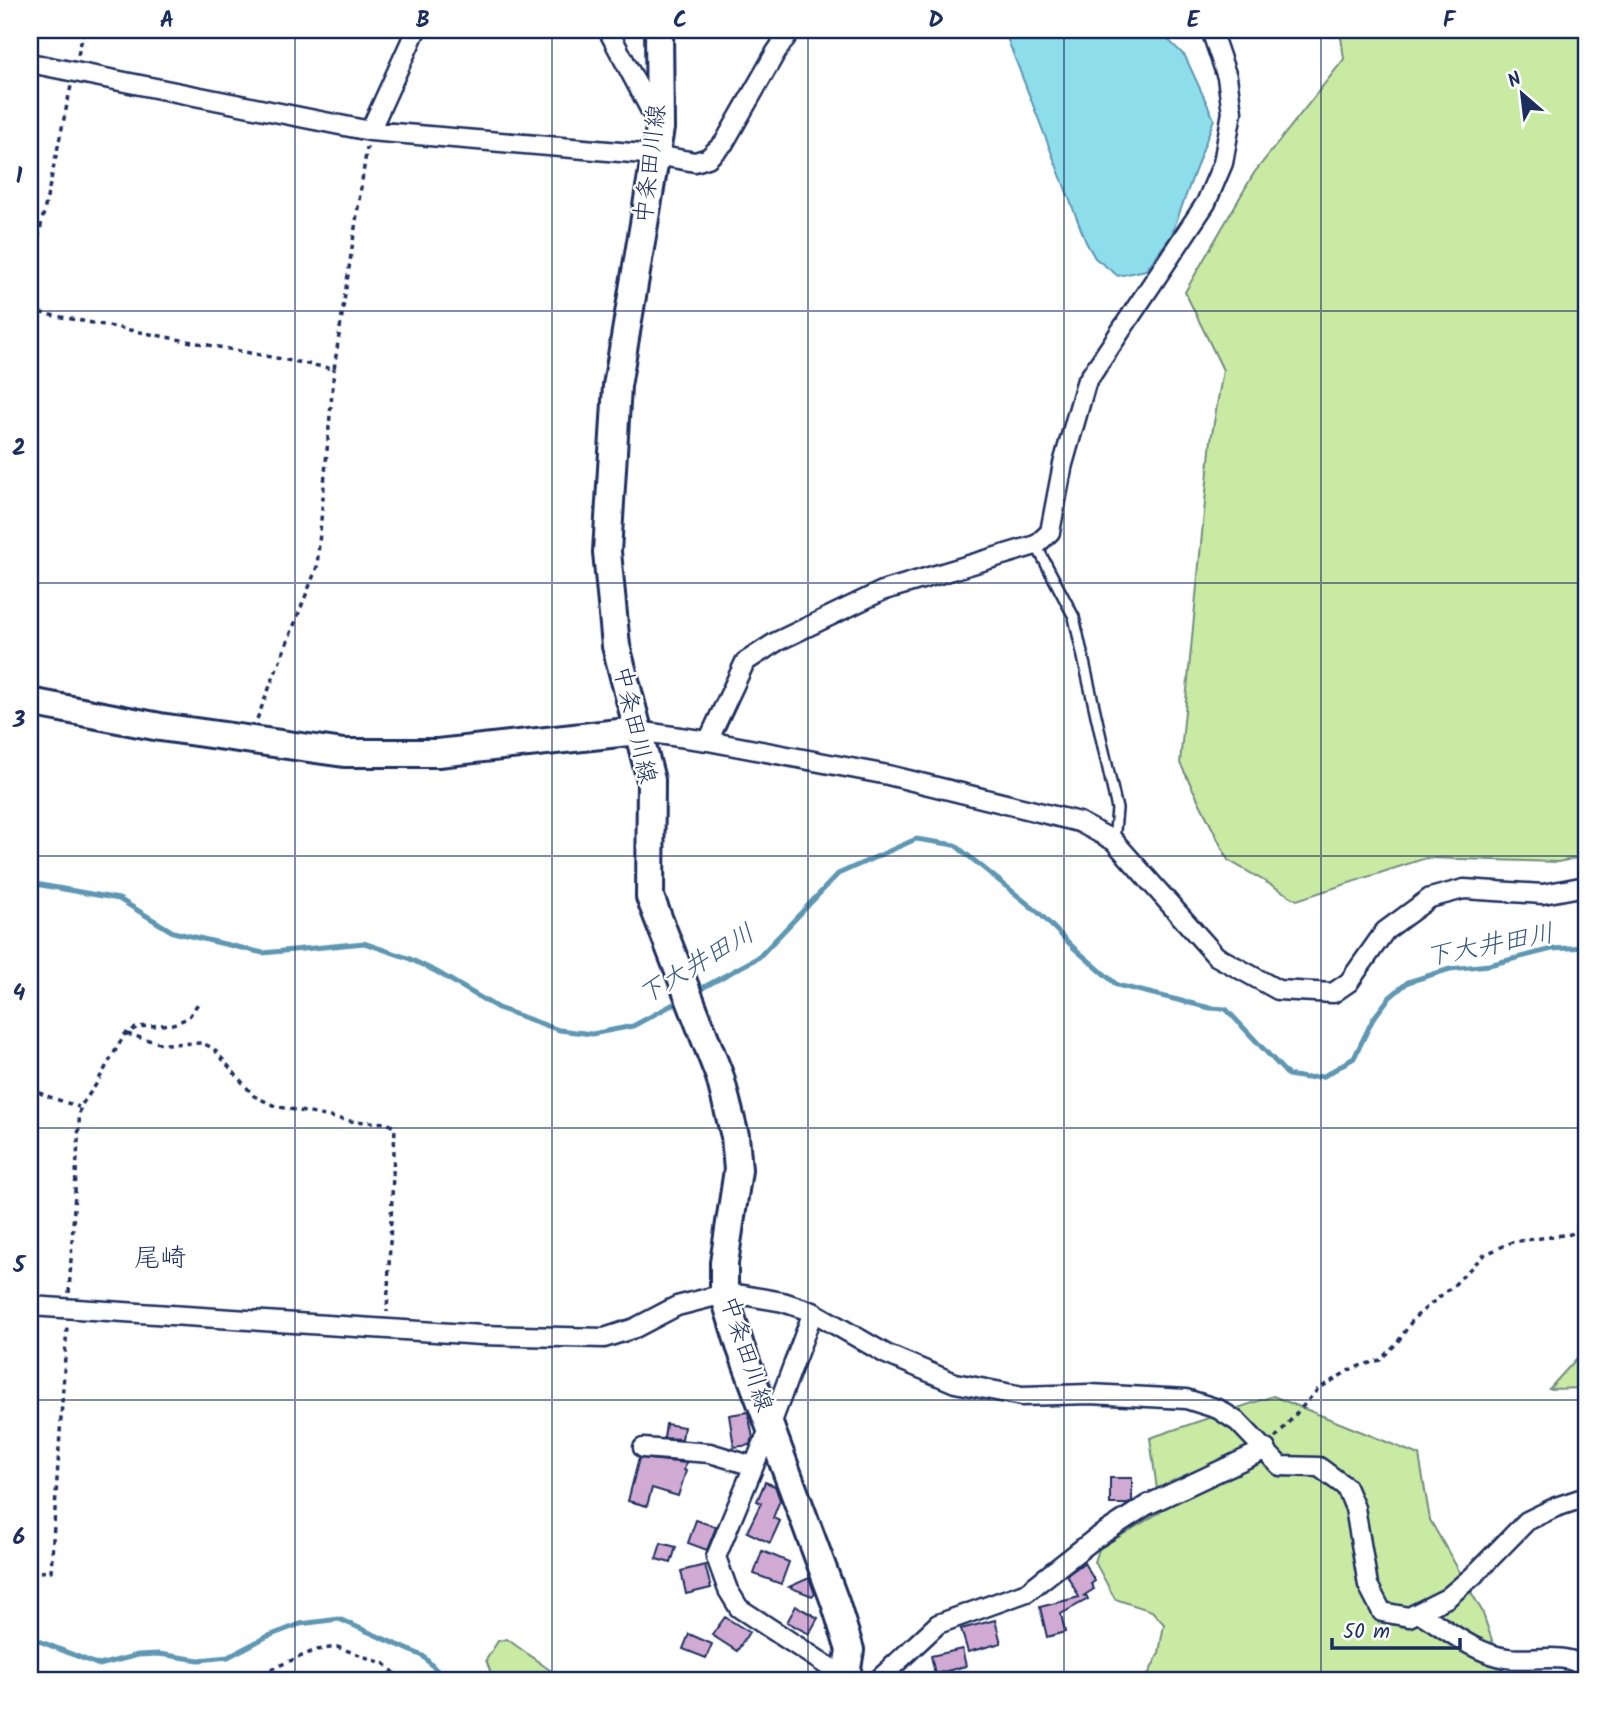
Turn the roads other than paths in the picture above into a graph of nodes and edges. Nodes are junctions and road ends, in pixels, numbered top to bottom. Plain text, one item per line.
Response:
1 (416, 30) edge
2 (608, 30) edge
3 (659, 30) edge
4 (791, 30) edge
5 (1212, 30) edge
6 (30, 63) edge
7 (660, 128) junction
8 (370, 131) junction
9 (656, 155) junction
10 (1036, 545) junction
11 (30, 702) edge
12 (637, 732) junction
13 (708, 740) junction
14 (1114, 841) junction
15 (1586, 886) edge
16 (724, 1294) junction
17 (30, 1306) edge
18 (813, 1312) junction
19 (770, 1427) junction
20 (643, 1448) dead end
21 (1266, 1450) junction
22 (753, 1466) junction
23 (1586, 1497) edge
24 (1420, 1613) junction
25 (1586, 1669) edge
26 (845, 1680) edge
27 (877, 1681) edge

1 - 8 street
2 - 7 street
3 - 7 main road, 中条田川線
4 - 9 street
5 - 10 street
6 - 8 street
7 - 9 main road, 中条田川線
8 - 9 street
9 - 12 main road, 中条田川線
10 - 13 street
10 - 14 lane
11 - 12 main road
12 - 13 street
12 - 16 main road, 中条田川線
13 - 14 street
14 - 15 street
16 - 17 street
16 - 18 street
16 - 19 main road, 中条田川線
18 - 19 street
18 - 21 street
19 - 22 street
19 - 26 main road, 中条田川線
20 - 22 street
21 - 24 street
21 - 27 street
22 - 26 street
23 - 24 street
24 - 25 street

